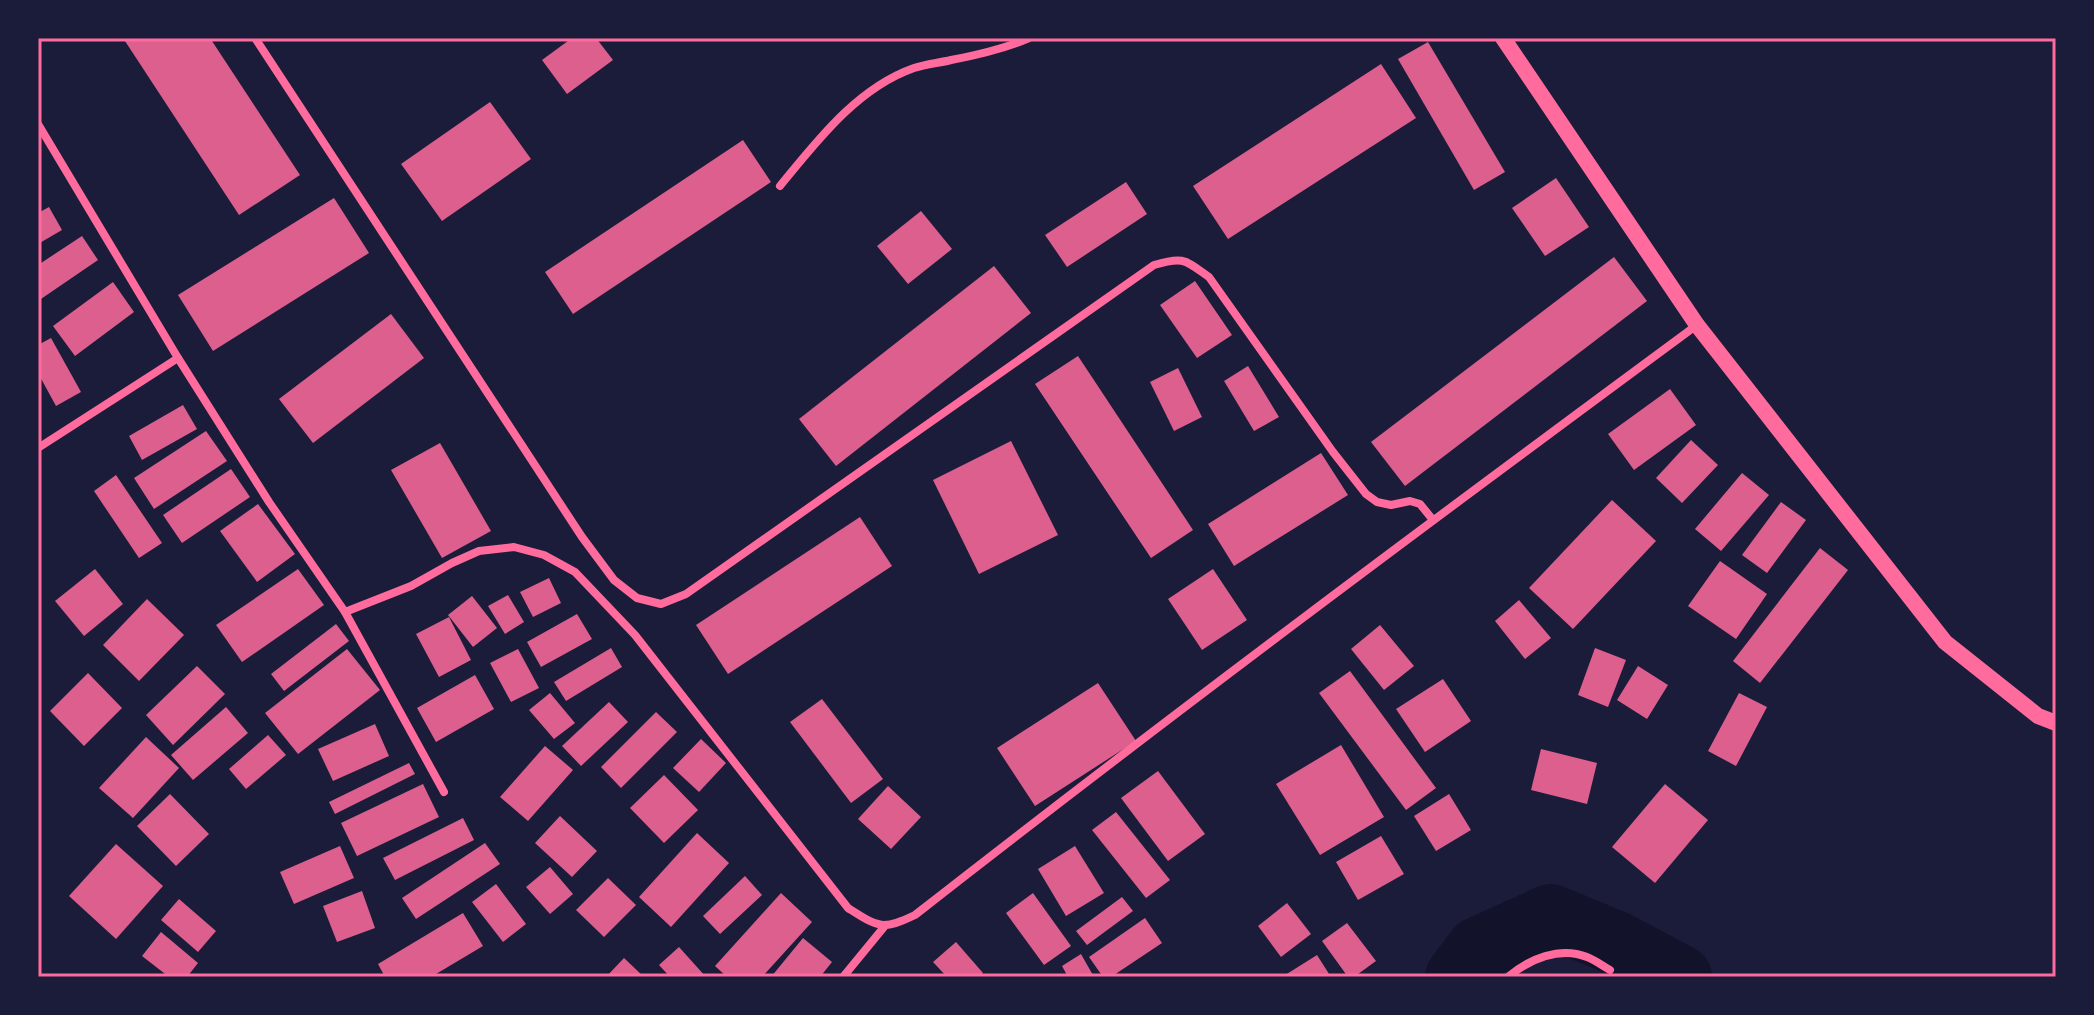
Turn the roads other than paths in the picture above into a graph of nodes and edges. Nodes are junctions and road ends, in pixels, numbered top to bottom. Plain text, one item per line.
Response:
1 (255, 38) edge
2 (1029, 38) edge
3 (1503, 38) edge
4 (38, 124) edge
5 (780, 186) dead end
6 (1697, 325) junction
7 (178, 358) junction
8 (38, 448) edge
9 (1433, 520) junction
10 (345, 612) junction
11 (2056, 723) edge
12 (444, 792) dead end
13 (884, 927) junction
14 (1610, 970) dead end
15 (843, 977) edge
16 (1508, 977) edge

1 - 9 street
2 - 5 street
3 - 6 main road
4 - 7 street
6 - 9 street
6 - 11 main road
7 - 8 street
7 - 10 street
9 - 13 street
10 - 12 street
10 - 13 street
13 - 15 street
14 - 16 street

